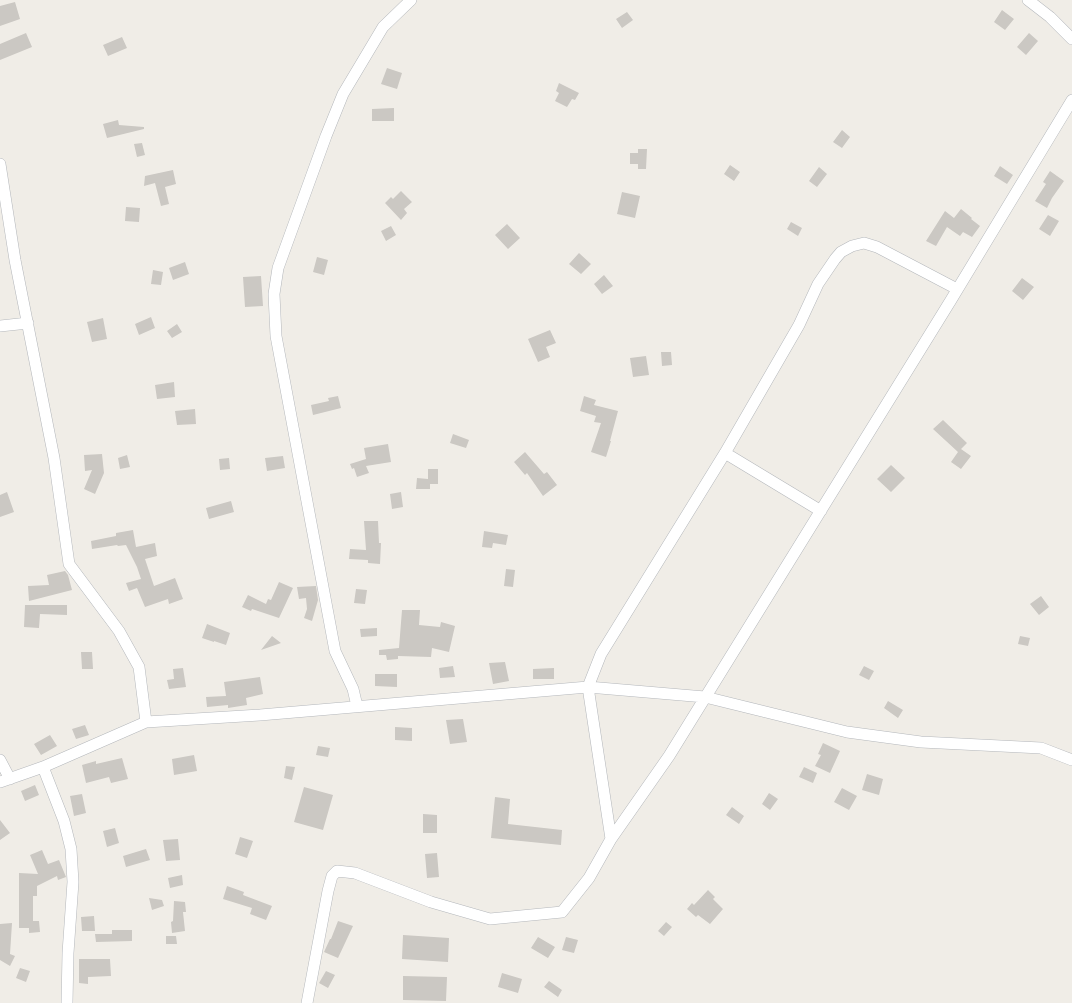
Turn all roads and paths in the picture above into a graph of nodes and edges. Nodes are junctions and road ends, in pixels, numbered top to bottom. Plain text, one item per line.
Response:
1 (411, 0) edge
2 (1028, 0) edge
3 (1072, 39) edge
4 (1072, 100) edge
5 (0, 164) edge
6 (957, 289) junction
7 (28, 323) junction
8 (0, 326) edge
9 (725, 453) junction
10 (821, 511) junction
11 (588, 687) junction
12 (705, 697) junction
13 (357, 706) junction
14 (146, 722) junction
15 (0, 760) edge
16 (1072, 760) edge
17 (43, 767) junction
18 (5, 780) edge
19 (611, 839) junction
20 (67, 1003) edge
21 (307, 1003) edge

1 - 13 street
2 - 3 street
4 - 6 street
5 - 7 street
6 - 9 street
6 - 10 street
7 - 8 street
7 - 14 street
9 - 10 street
9 - 11 street
10 - 12 street
11 - 12 street
11 - 13 street
11 - 19 street
12 - 16 street
12 - 19 street
13 - 14 street
14 - 17 street
15 - 18 street
17 - 18 street
17 - 20 street
19 - 21 street

